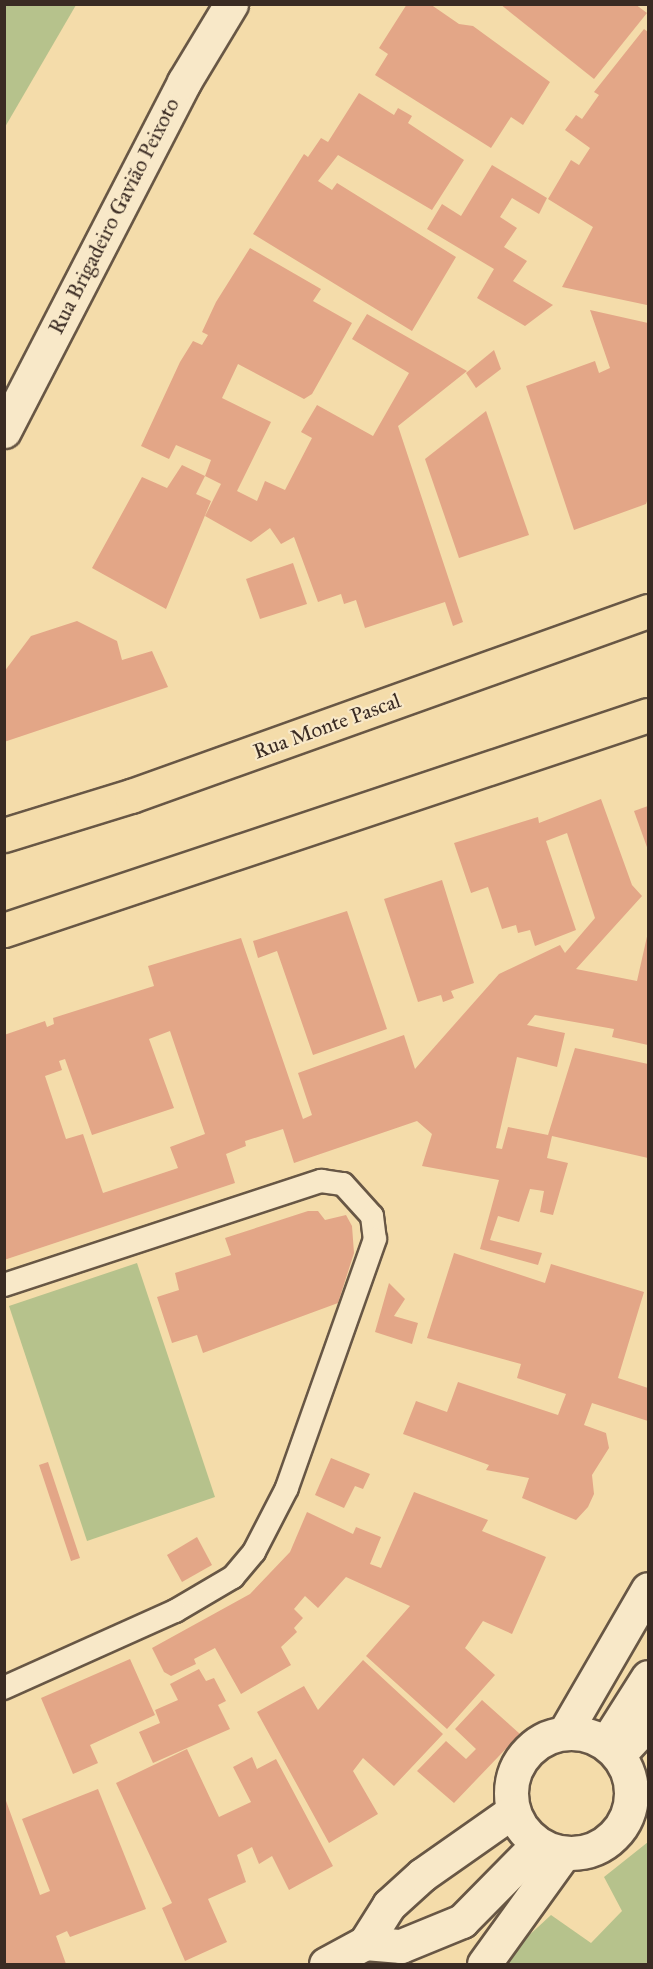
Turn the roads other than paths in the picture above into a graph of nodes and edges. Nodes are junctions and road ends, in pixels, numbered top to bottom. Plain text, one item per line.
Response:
1 (231, 4) edge
2 (4, 431) edge
3 (648, 611) edge
4 (648, 703) edge
5 (648, 715) edge
6 (581, 736) junction
7 (4, 835) edge
8 (4, 930) edge
9 (4, 1285) edge
10 (648, 1589) edge
11 (648, 1677) edge
12 (4, 1688) edge
13 (648, 1723) edge
14 (564, 1732) junction
15 (612, 1748) junction
16 (639, 1802) edge
17 (513, 1811) junction
18 (551, 1849) junction
19 (364, 1943) junction
20 (326, 1965) edge
21 (484, 1965) edge

1 - 2 street, Rua Brigadeiro Gavião Peixoto
3 - 7 main road, Rua Monte Pascal
4 - 6 main road
5 - 6 main road
6 - 8 main road
9 - 12 lane
10 - 14 street
11 - 15 street
13 - 15 street
14 - 15 street
14 - 17 street
15 - 16 street
16 - 18 street
17 - 18 street
17 - 19 street
18 - 19 street
18 - 21 street
19 - 20 street

